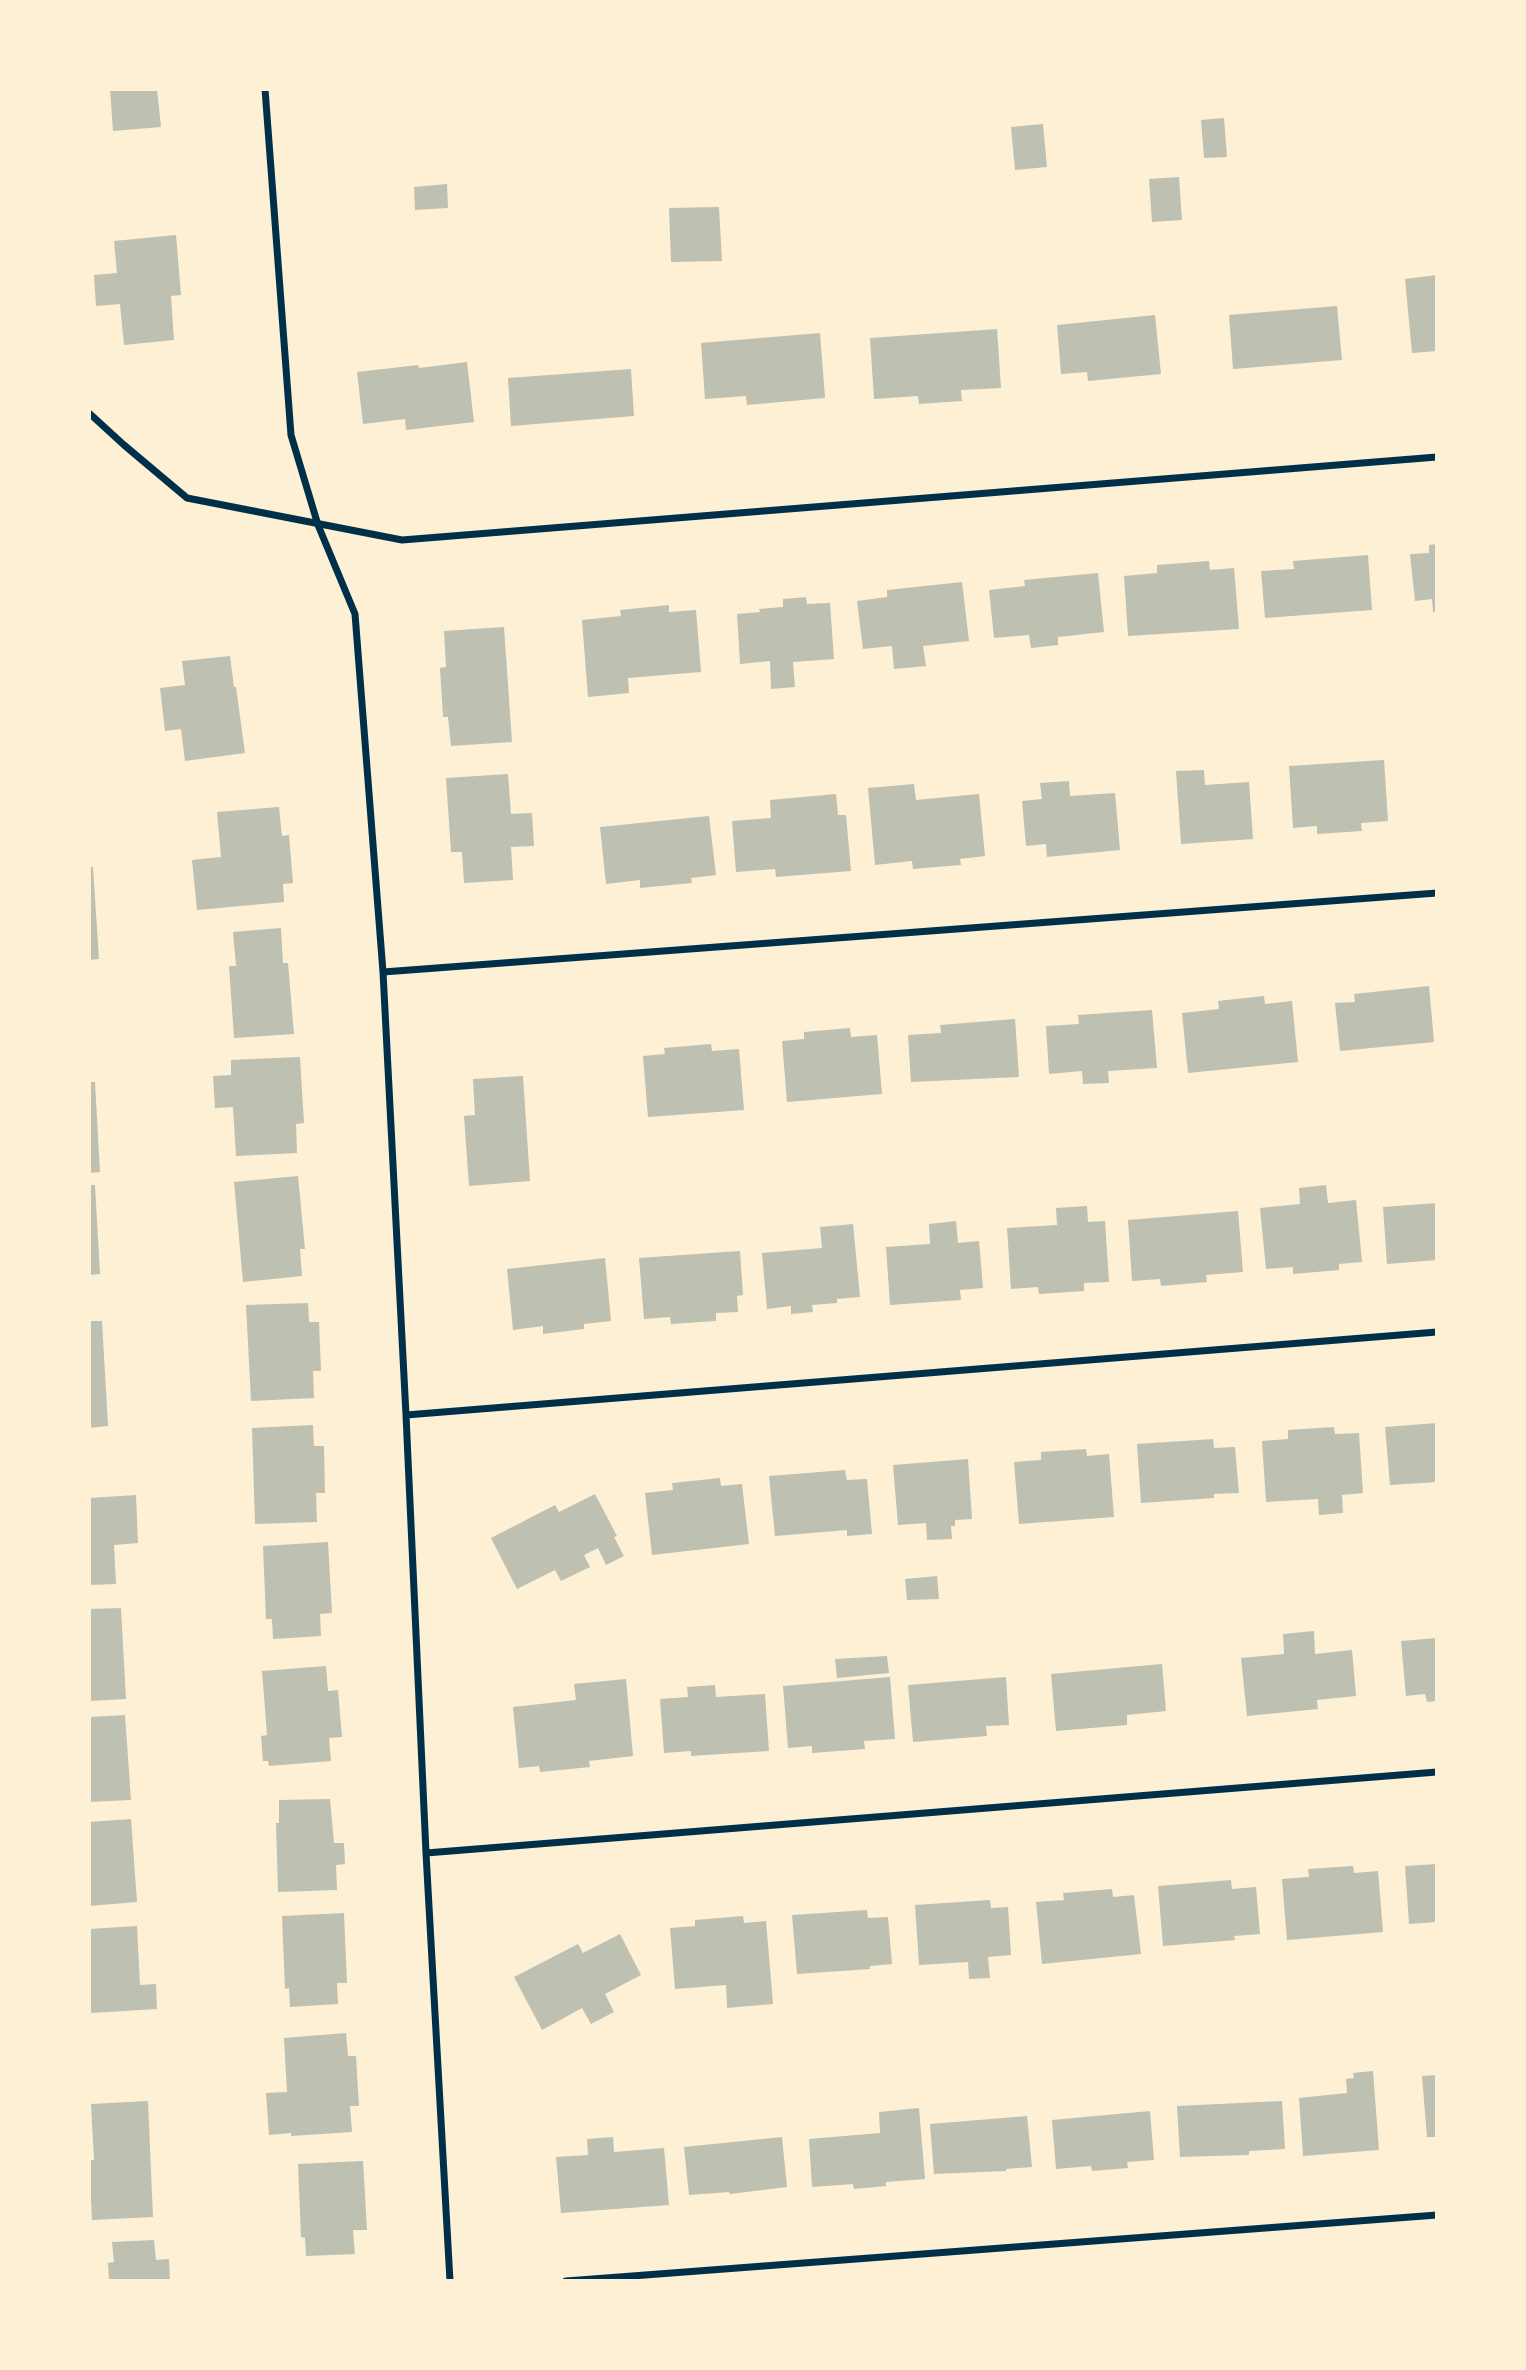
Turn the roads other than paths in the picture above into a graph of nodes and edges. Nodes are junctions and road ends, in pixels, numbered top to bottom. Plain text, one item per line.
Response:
1 (265, 89) edge
2 (89, 413) edge
3 (1437, 457) edge
4 (318, 525) junction
5 (1437, 893) edge
6 (383, 972) junction
7 (1437, 1332) edge
8 (407, 1415) junction
9 (1437, 1772) edge
10 (426, 1853) junction
11 (1437, 2215) edge
12 (450, 2281) edge
13 (566, 2281) edge

1 - 4 street
2 - 4 street
3 - 4 street
4 - 6 street
5 - 6 street
6 - 8 street
7 - 8 street
8 - 10 street
9 - 10 street
10 - 12 street
11 - 13 street

